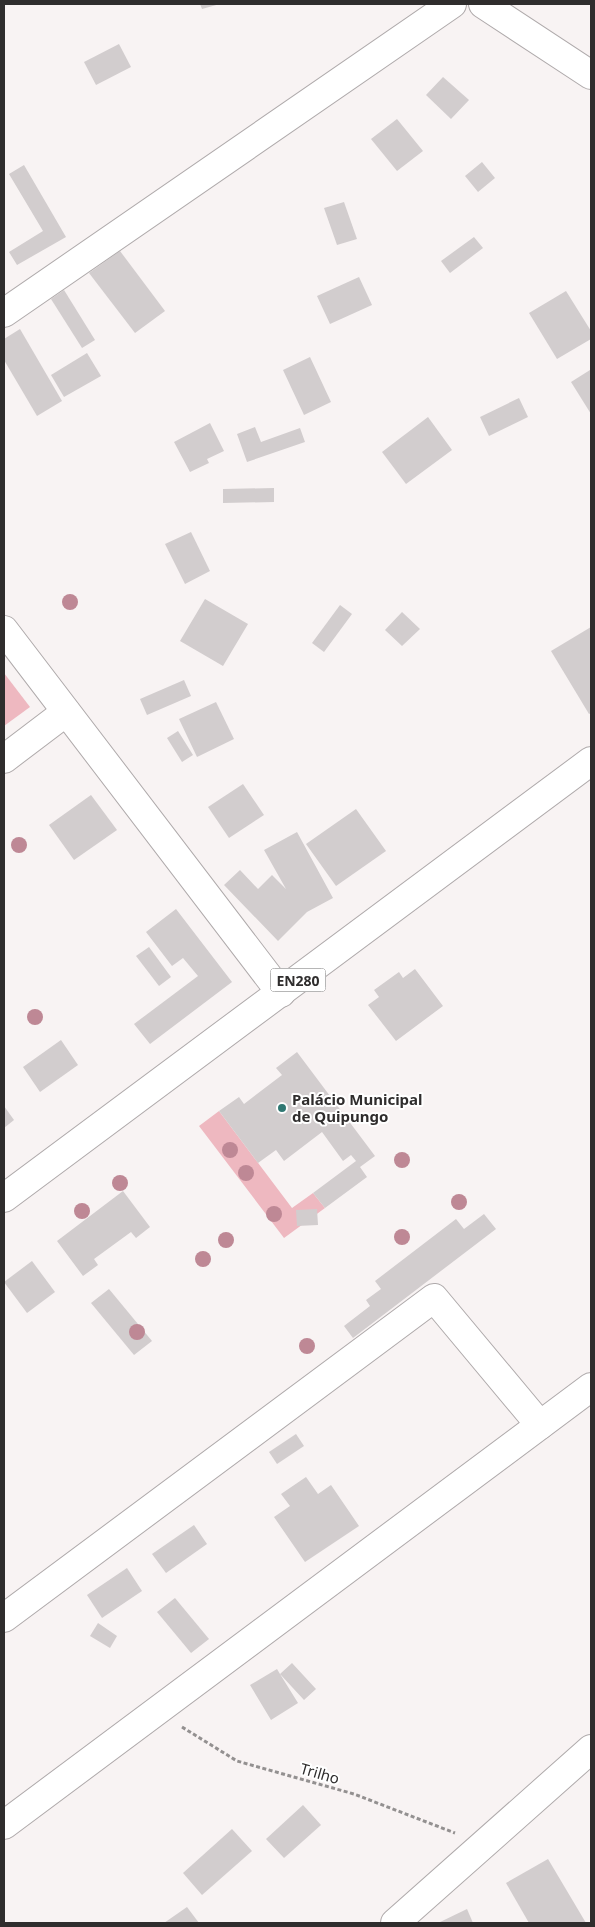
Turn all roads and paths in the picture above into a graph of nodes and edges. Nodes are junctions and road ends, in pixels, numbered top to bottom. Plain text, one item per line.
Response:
1 (452, 4) edge
2 (483, 4) edge
3 (591, 75) edge
4 (4, 313) edge
5 (4, 630) edge
6 (66, 712) junction
7 (4, 759) edge
8 (591, 761) edge
9 (281, 993) junction
10 (4, 1198) edge
11 (591, 1387) edge
12 (540, 1425) junction
13 (4, 1618) edge
14 (156, 1711) junction
15 (591, 1749) edge
16 (4, 1825) edge
17 (484, 1844) junction
18 (395, 1923) edge

1 - 4 street
2 - 3 street
5 - 6 street
6 - 7 street
6 - 9 street
8 - 9 street, EN280
9 - 10 street, EN280
11 - 12 street
12 - 13 street
12 - 14 street
14 - 16 street
14 - 17 path, Trilho
15 - 17 street
17 - 18 street

